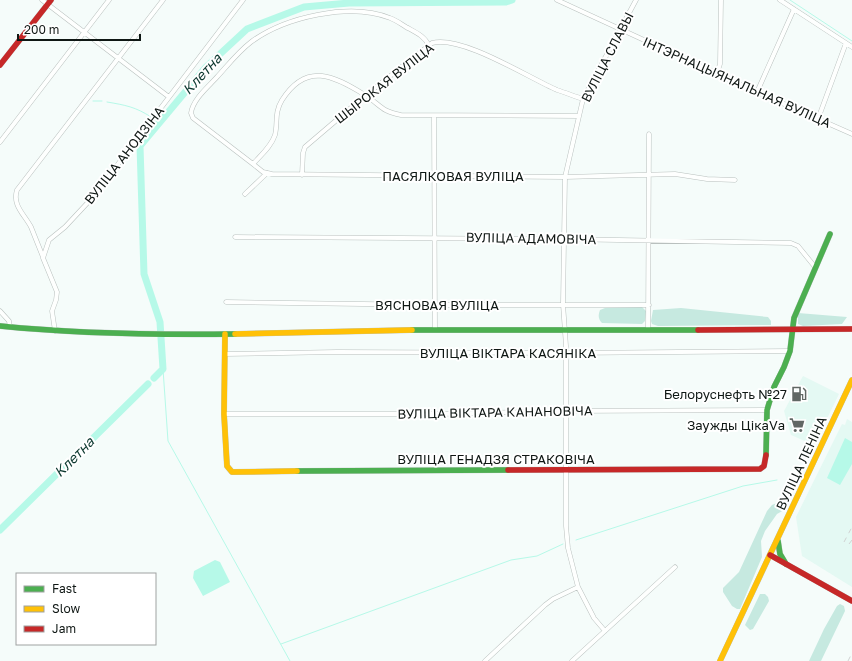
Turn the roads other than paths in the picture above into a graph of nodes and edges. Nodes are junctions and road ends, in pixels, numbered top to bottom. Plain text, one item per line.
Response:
1 (42, 0) edge
2 (109, 0) edge
3 (163, 0) edge
4 (243, 0) edge
5 (557, 0) edge
6 (636, 0) edge
7 (721, 0) edge
8 (780, 0) edge
9 (49, 2) edge
10 (794, 9) junction
11 (621, 30) junction
12 (85, 32) junction
13 (846, 43) junction
14 (429, 46) junction
15 (852, 47) edge
16 (119, 59) junction
17 (0, 65) edge
18 (717, 74) junction
19 (757, 92) junction
20 (365, 95) junction
21 (169, 97) junction
22 (583, 99) junction
23 (434, 116) junction
24 (579, 116) junction
25 (818, 119) junction
26 (649, 134) dead end
27 (852, 134) edge
28 (0, 142) edge
29 (253, 164) junction
30 (267, 173) junction
31 (302, 175) junction
32 (434, 176) junction
33 (649, 176) junction
34 (565, 177) junction
35 (735, 180) dead end
36 (245, 194) dead end
37 (830, 234) dead end
38 (235, 237) dead end
39 (434, 237) junction
40 (564, 239) junction
41 (648, 240) junction
42 (43, 258) junction
43 (815, 267) junction
44 (226, 302) dead end
45 (563, 304) junction
46 (434, 305) junction
47 (649, 305) junction
48 (0, 311) edge
49 (0, 326) edge
50 (10, 327) junction
51 (852, 329) edge
52 (435, 330) junction
53 (564, 330) junction
54 (648, 330) junction
55 (793, 330) junction
56 (55, 331) junction
57 (225, 334) junction
58 (790, 351) junction
59 (566, 353) junction
60 (225, 354) junction
61 (852, 380) edge
62 (767, 410) junction
63 (566, 411) junction
64 (224, 414) junction
65 (566, 469) junction
66 (778, 538) junction
67 (770, 556) junction
68 (787, 565) junction
69 (675, 567) dead end
70 (578, 588) junction
71 (852, 601) edge
72 (605, 631) junction
73 (485, 661) edge
74 (572, 661) edge
75 (720, 661) edge

1 - 9 street
2 - 12 street
3 - 16 street
4 - 21 street, ВУЛІЦА АНОДЗІНА
5 - 11 street, ІНТЭРНАЦЫЯНАЛЬНАЯ ВУЛІЦА
6 - 11 street, ВУЛІЦА СЛАВЫ
7 - 18 street
8 - 10 street
9 - 12 street
9 - 17 street
10 - 13 street
10 - 19 street
11 - 18 street, ІНТЭРНАЦЫЯНАЛЬНАЯ ВУЛІЦА
11 - 22 street, ВУЛІЦА СЛАВЫ
12 - 16 street
12 - 28 street
13 - 15 street
13 - 25 street
14 - 20 street, ШЫРОКАЯ ВУЛІЦА
14 - 22 street, ШЫРОКАЯ ВУЛІЦА
14 - 29 street, ПАСЯЛКОВАЯ ВУЛІЦА
16 - 21 street
16 - 42 street
18 - 19 street, ІНТЭРНАЦЫЯНАЛЬНАЯ ВУЛІЦА
19 - 25 street, ІНТЭРНАЦЫЯНАЛЬНАЯ ВУЛІЦА
20 - 23 street
20 - 29 street, ШЫРОКАЯ ВУЛІЦА
20 - 31 street, ШЫРОКАЯ ВУЛІЦА
21 - 42 street, ВУЛІЦА АНОДЗІНА
22 - 24 street, ВУЛІЦА СЛАВЫ
23 - 24 street
23 - 32 street
24 - 34 street, ВУЛІЦА СЛАВЫ
25 - 27 street, ІНТЭРНАЦЫЯНАЛЬНАЯ ВУЛІЦА
26 - 33 street
29 - 30 street, ПАСЯЛКОВАЯ ВУЛІЦА
30 - 31 street, ПАСЯЛКОВАЯ ВУЛІЦА
30 - 36 street
31 - 32 street, ПАСЯЛКОВАЯ ВУЛІЦА
32 - 34 street, ПАСЯЛКОВАЯ ВУЛІЦА
32 - 39 street
33 - 34 street, ПАСЯЛКОВАЯ ВУЛІЦА
33 - 35 street, ПАСЯЛКОВАЯ ВУЛІЦА
33 - 41 street
34 - 40 street, ВУЛІЦА СЛАВЫ
37 - 43 street
38 - 39 street, ВУЛІЦА АДАМОВІЧА
39 - 40 street, ВУЛІЦА АДАМОВІЧА
39 - 46 street
40 - 41 street, ВУЛІЦА АДАМОВІЧА
40 - 45 street, ВУЛІЦА СЛАВЫ
41 - 43 street, ВУЛІЦА АДАМОВІЧА
41 - 47 street
42 - 56 street
43 - 55 street
44 - 46 street, ВЯСНОВАЯ ВУЛІЦА
45 - 46 street, ВЯСНОВАЯ ВУЛІЦА
45 - 47 street, ВЯСНОВАЯ ВУЛІЦА
45 - 53 street, ВУЛІЦА СЛАВЫ
46 - 52 street
47 - 54 street
48 - 50 street
49 - 50 street
50 - 56 street
51 - 55 street
52 - 53 street
52 - 57 street
53 - 54 street
53 - 59 street, ВУЛІЦА СЛАВЫ
54 - 55 street
55 - 58 street
56 - 57 street
57 - 60 street
58 - 59 street, ВУЛІЦА ВІКТАРА КАСЯНІКА
58 - 62 street
59 - 60 street, ВУЛІЦА ВІКТАРА КАСЯНІКА
59 - 63 street, ВУЛІЦА СЛАВЫ
60 - 64 street
61 - 66 street, ВУЛІЦА ЛЕНІНА
62 - 63 street, ВУЛІЦА ВІКТАРА КАНАНОВІЧА
62 - 65 street, ВУЛІЦА ГЕНАДЗЯ СТРАКОВІЧА
63 - 64 street, ВУЛІЦА ВІКТАРА КАНАНОВІЧА
63 - 65 street, ВУЛІЦА СЛАВЫ
64 - 65 street, ВУЛІЦА ГЕНАДЗЯ СТРАКОВІЧА
65 - 70 street, ВУЛІЦА СЛАВЫ
66 - 67 street, ВУЛІЦА ЛЕНІНА
66 - 68 street
67 - 68 street
67 - 75 street, ВУЛІЦА ЛЕНІНА
68 - 71 street
69 - 72 street
70 - 72 street, ВУЛІЦА СЛАВЫ
70 - 73 street
72 - 74 street

